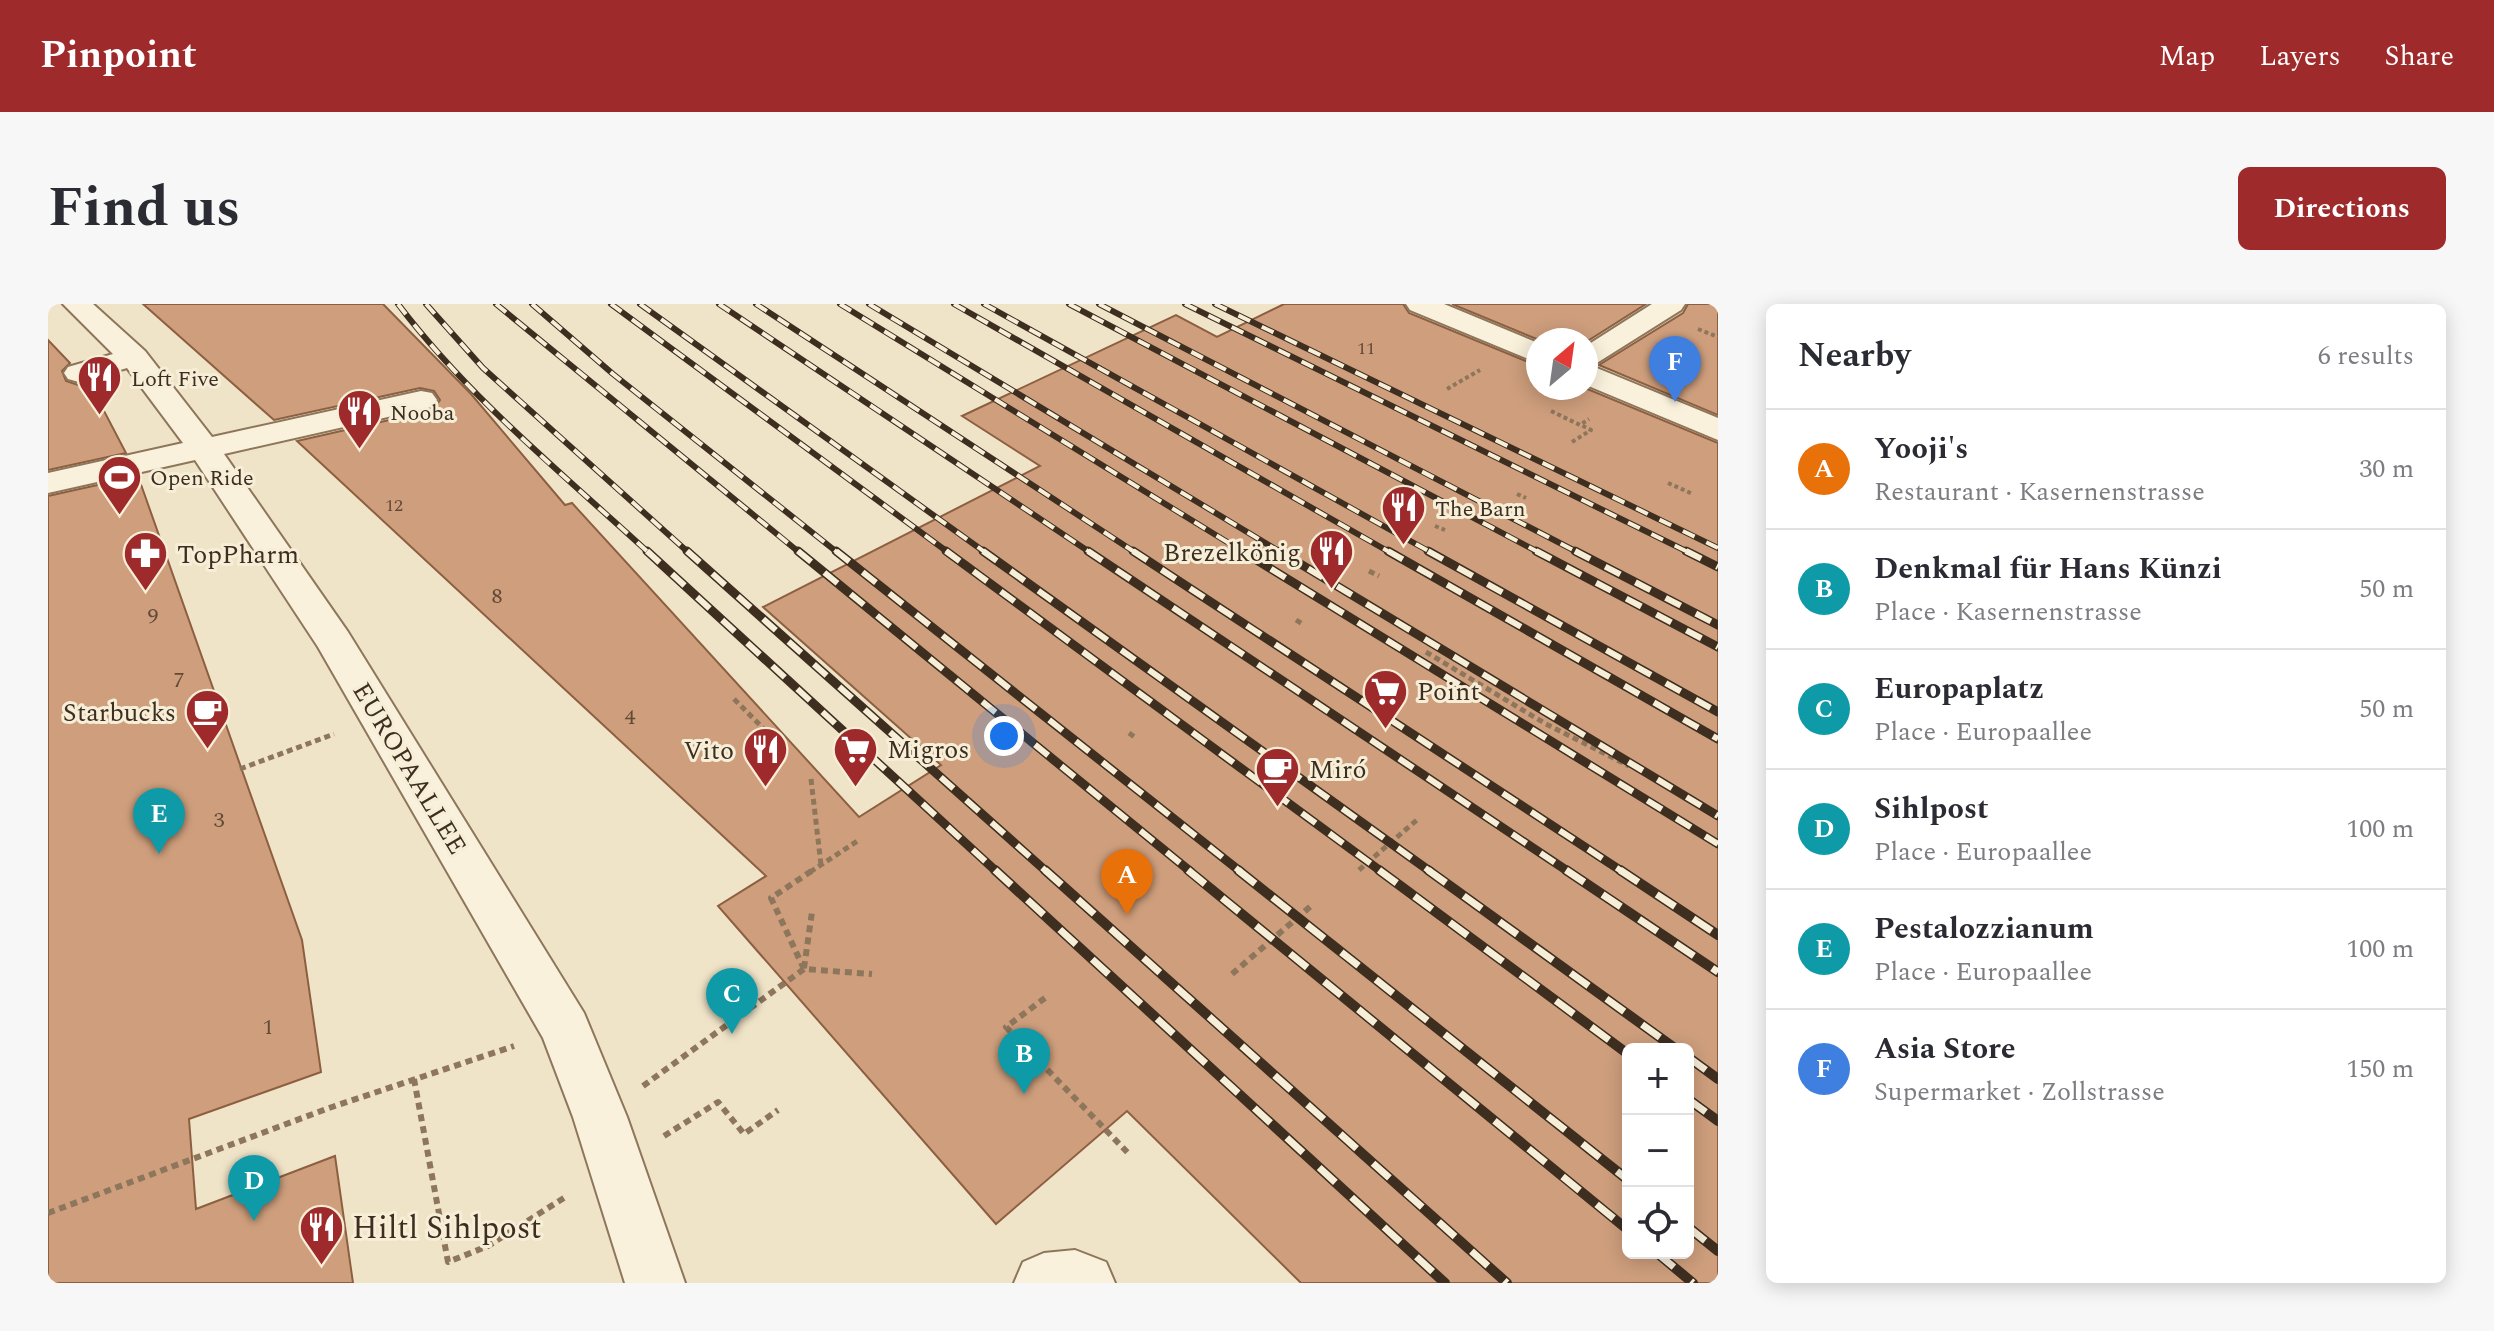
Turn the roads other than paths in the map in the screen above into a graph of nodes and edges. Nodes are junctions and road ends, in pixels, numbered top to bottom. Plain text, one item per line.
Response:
1 (77, 304) edge
2 (1420, 304) edge
3 (1669, 304) edge
4 (1526, 349) edge
5 (1598, 351) edge
6 (134, 357) junction
7 (79, 373) dead end
8 (1598, 379) edge
9 (421, 400) dead end
10 (1718, 430) edge
11 (204, 449) junction
12 (48, 483) edge
13 (655, 1283) edge
14 (1044, 1283) edge
15 (1085, 1283) edge

1 - 6 street, EUROPAALLEE
2 - 4 street
3 - 5 street
6 - 7 street
6 - 11 street, EUROPAALLEE
8 - 10 street
9 - 11 street
11 - 12 street
11 - 13 street, EUROPAALLEE
14 - 15 street

